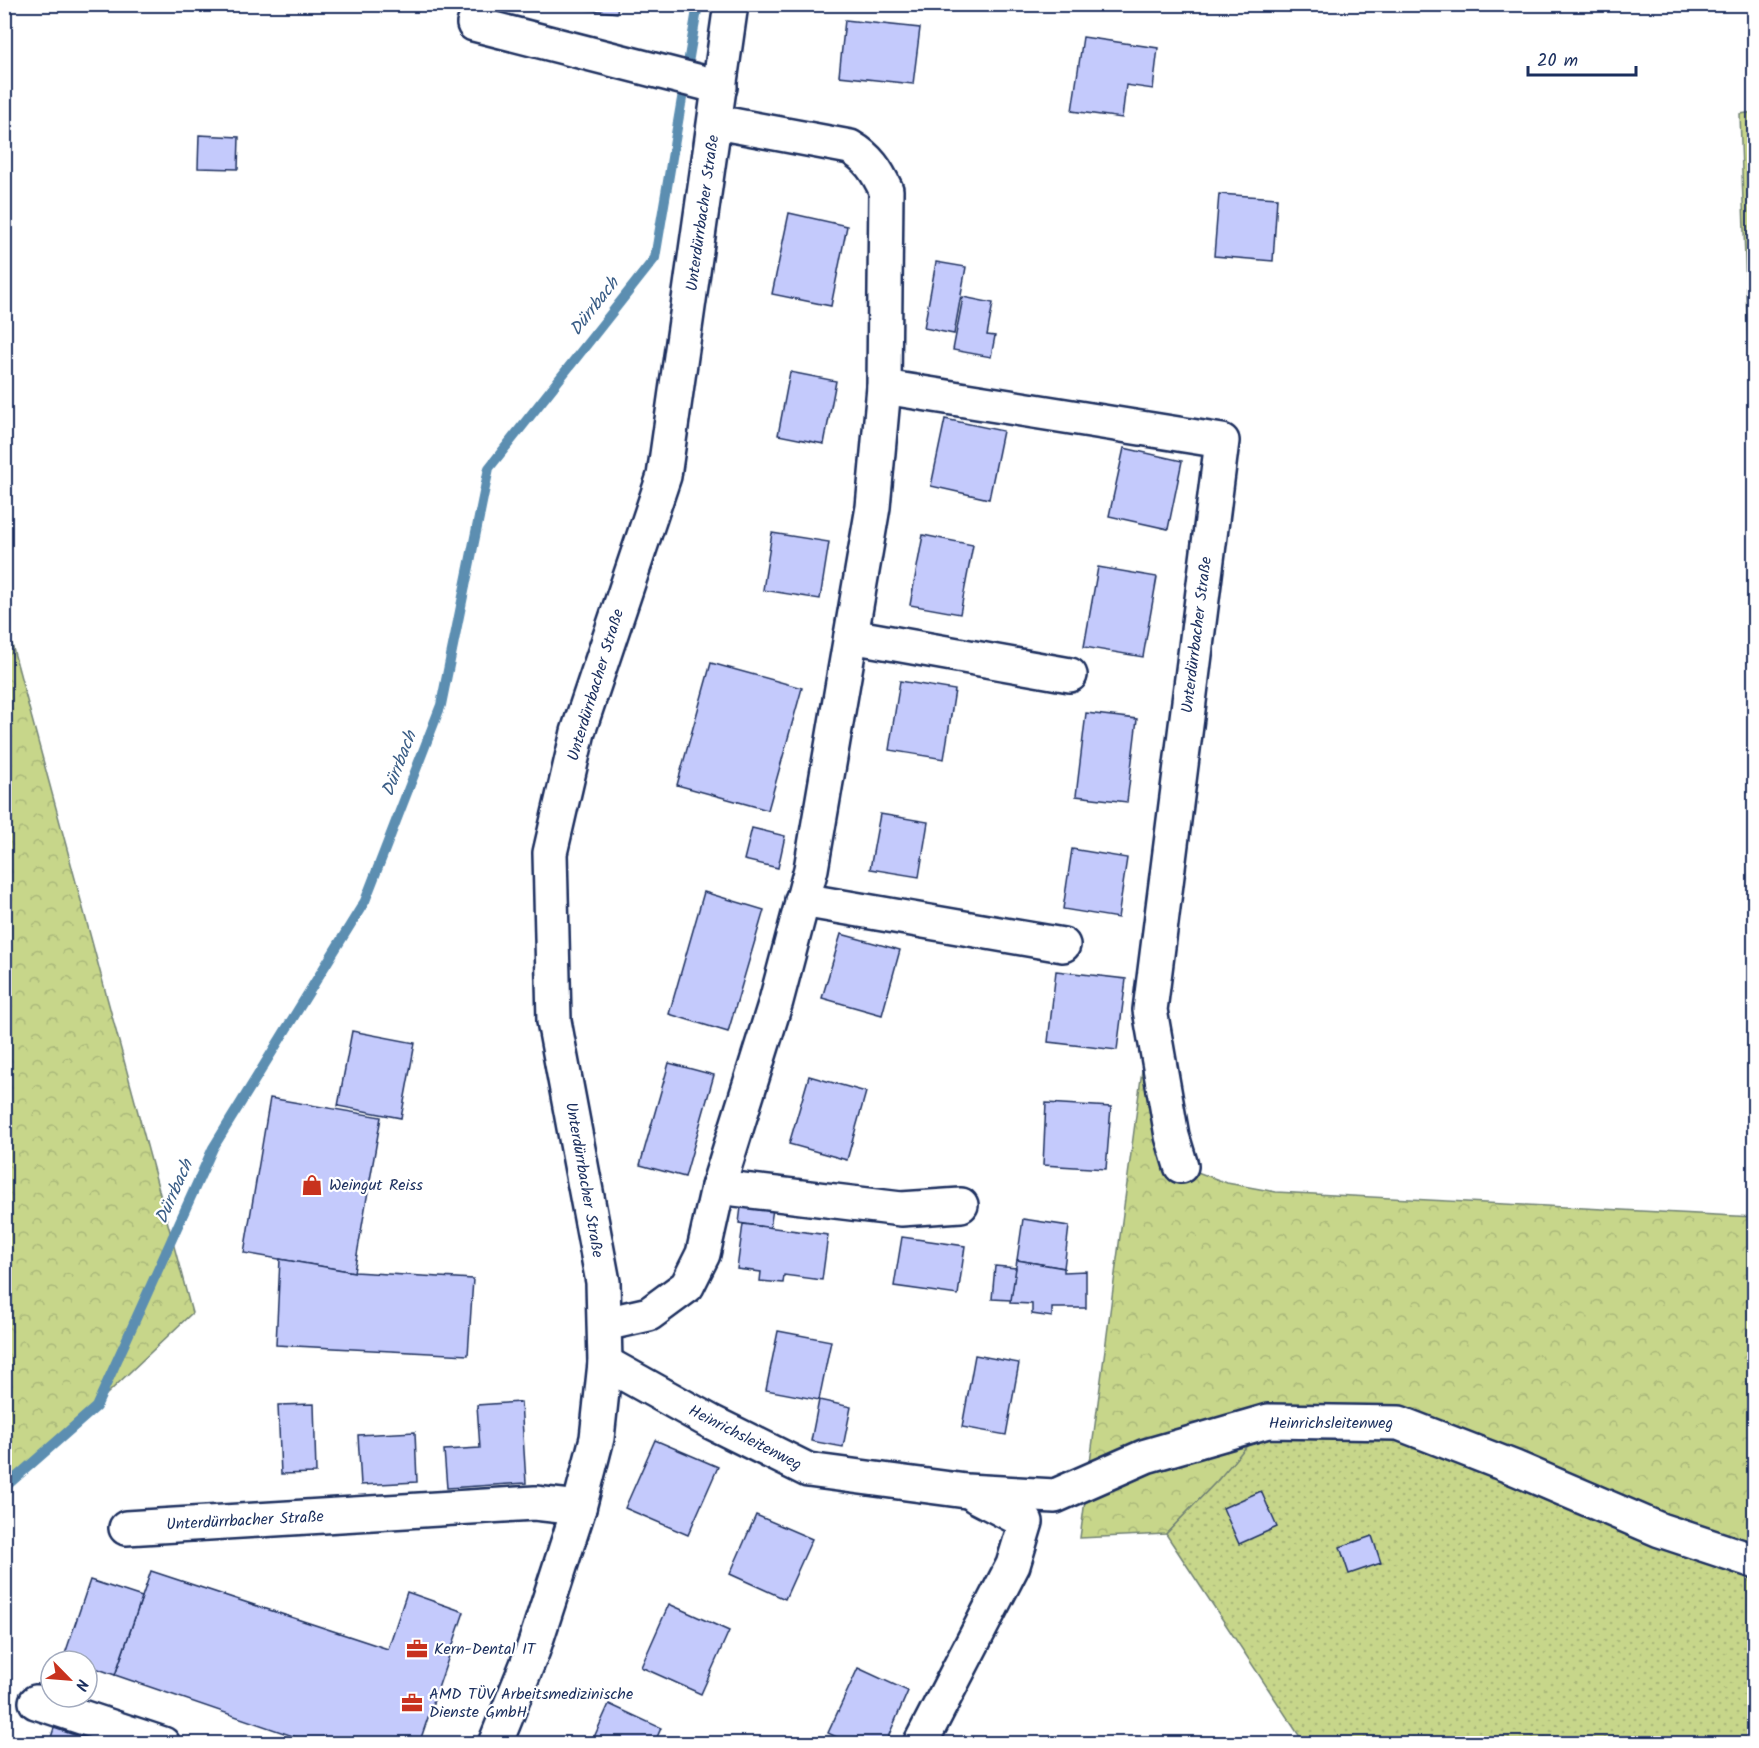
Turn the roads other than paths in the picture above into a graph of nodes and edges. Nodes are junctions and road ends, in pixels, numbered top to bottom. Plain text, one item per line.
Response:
1 (731, 4) edge
2 (474, 24) dead end
3 (720, 87) junction
4 (716, 123) junction
5 (884, 387) junction
6 (851, 636) junction
7 (1070, 675) dead end
8 (802, 900) junction
9 (1063, 945) dead end
10 (1181, 1166) dead end
11 (717, 1187) junction
12 (961, 1205) dead end
13 (605, 1324) junction
14 (605, 1363) junction
15 (966, 1491) junction
16 (579, 1508) junction
17 (126, 1528) dead end
18 (1755, 1561) edge
19 (36, 1702) dead end
20 (163, 1743) edge
21 (495, 1743) edge
22 (920, 1743) edge

1 - 3 street, Unterdürrbacher Straße
2 - 3 street
3 - 4 street, Unterdürrbacher Straße
4 - 5 street, Unterdürrbacher Straße
4 - 13 street, Unterdürrbacher Straße
5 - 6 street, Unterdürrbacher Straße
5 - 10 street, Unterdürrbacher Straße
6 - 7 street
6 - 8 street, Unterdürrbacher Straße
8 - 9 street
8 - 11 street, Unterdürrbacher Straße
11 - 12 street
11 - 13 street, Unterdürrbacher Straße
13 - 14 street, Unterdürrbacher Straße
14 - 15 street, Heinrichsleitenweg
14 - 16 street, Unterdürrbacher Straße
15 - 18 street, Heinrichsleitenweg
15 - 22 street, Heinrichsleitenweg
16 - 17 street, Unterdürrbacher Straße
16 - 21 street, Unterdürrbacher Straße
19 - 20 street

